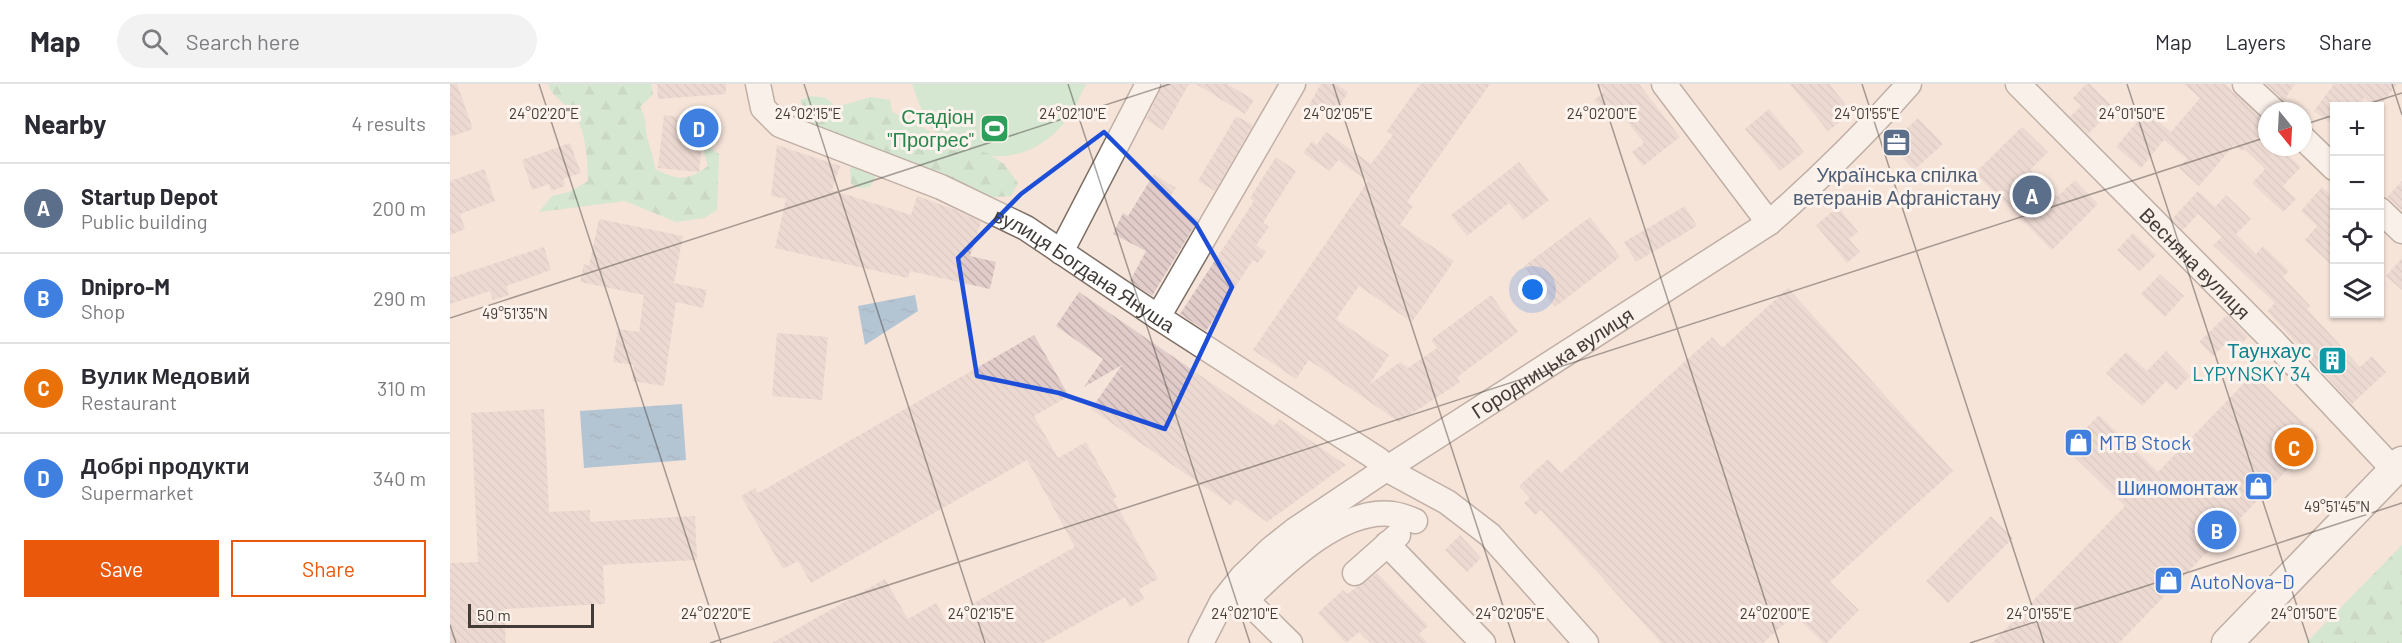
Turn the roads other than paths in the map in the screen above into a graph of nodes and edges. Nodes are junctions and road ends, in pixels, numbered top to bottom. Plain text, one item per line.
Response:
1 (758, 84) edge
2 (1148, 84) edge
3 (1293, 84) edge
4 (1665, 84) edge
5 (1909, 84) edge
6 (2018, 84) edge
7 (2245, 84) edge
8 (2264, 102) edge
9 (2312, 147) edge
10 (2330, 164) edge
11 (2384, 215) edge
12 (1769, 223) junction
13 (2402, 231) edge
14 (1060, 252) junction
15 (1158, 317) junction
16 (2398, 466) edge
17 (1386, 469) junction
18 (1441, 499) junction
19 (1415, 521) junction
20 (1387, 544) junction
21 (1355, 573) dead end
22 (1240, 593) junction
23 (1201, 643) edge
24 (1290, 643) edge
25 (1483, 643) edge
26 (1586, 643) edge
27 (2227, 643) edge

1 - 14 street, вулиця Богдана Януша
2 - 14 street
3 - 15 street
4 - 12 street
5 - 12 street, Городницька вулиця
6 - 16 street, Весняна вулиця
7 - 8 street
9 - 10 street
11 - 13 street
12 - 17 street, Городницька вулиця
14 - 15 street, вулиця Богдана Януша
15 - 17 street, вулиця Богдана Януша
16 - 27 main road
17 - 18 street, вулиця Богдана Януша
17 - 22 street, Городницька вулиця
18 - 19 street
18 - 26 street, вулиця Богдана Януша
19 - 20 street
19 - 22 street
20 - 21 street
20 - 25 street
22 - 23 street, Городницька вулиця
22 - 24 street

